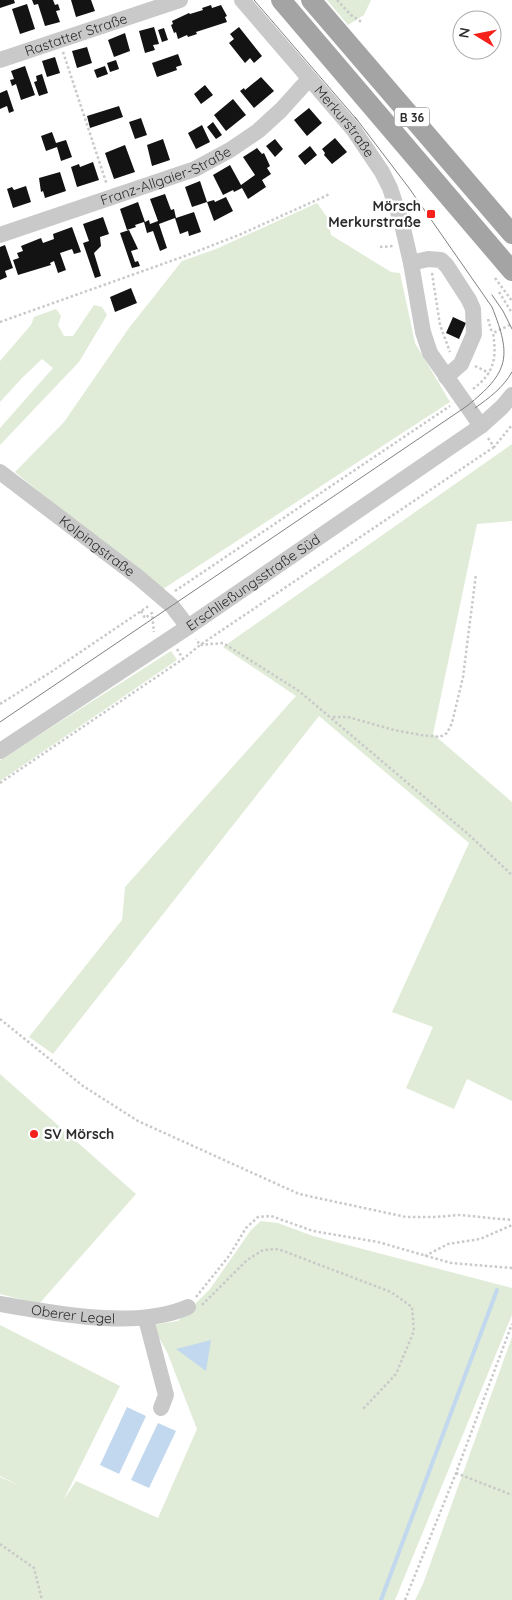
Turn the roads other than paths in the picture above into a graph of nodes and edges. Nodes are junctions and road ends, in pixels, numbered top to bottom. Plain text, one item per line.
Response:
1 (180, 0) edge
2 (242, 0) edge
3 (281, 0) edge
4 (311, 0) edge
5 (0, 60) edge
6 (309, 79) junction
7 (512, 234) edge
8 (0, 235) edge
9 (411, 263) junction
10 (512, 272) edge
11 (446, 377) junction
12 (509, 402) edge
13 (481, 426) junction
14 (0, 472) edge
15 (188, 627) junction
16 (0, 751) edge
17 (0, 1304) edge
18 (188, 1307) road end
19 (146, 1319) junction
20 (161, 1408) dead end

1 - 5 street, Rastatter Straße
2 - 6 street, Merkurstraße
3 - 10 main road, B 36
4 - 7 main road, B 36
6 - 8 street, Franz-Allgaier-Straße
6 - 9 street, Merkurstraße
9 - 11 street, Merkurstraße
9 - 11 street
11 - 13 street, Merkurstraße
12 - 13 street, Erschließungsstraße Süd
13 - 15 street, Erschließungsstraße Süd
14 - 15 street, Kolpingstraße
15 - 16 street, Erschließungsstraße Süd
17 - 19 street, Oberer Legel
18 - 19 street, Oberer Legel
19 - 20 street

